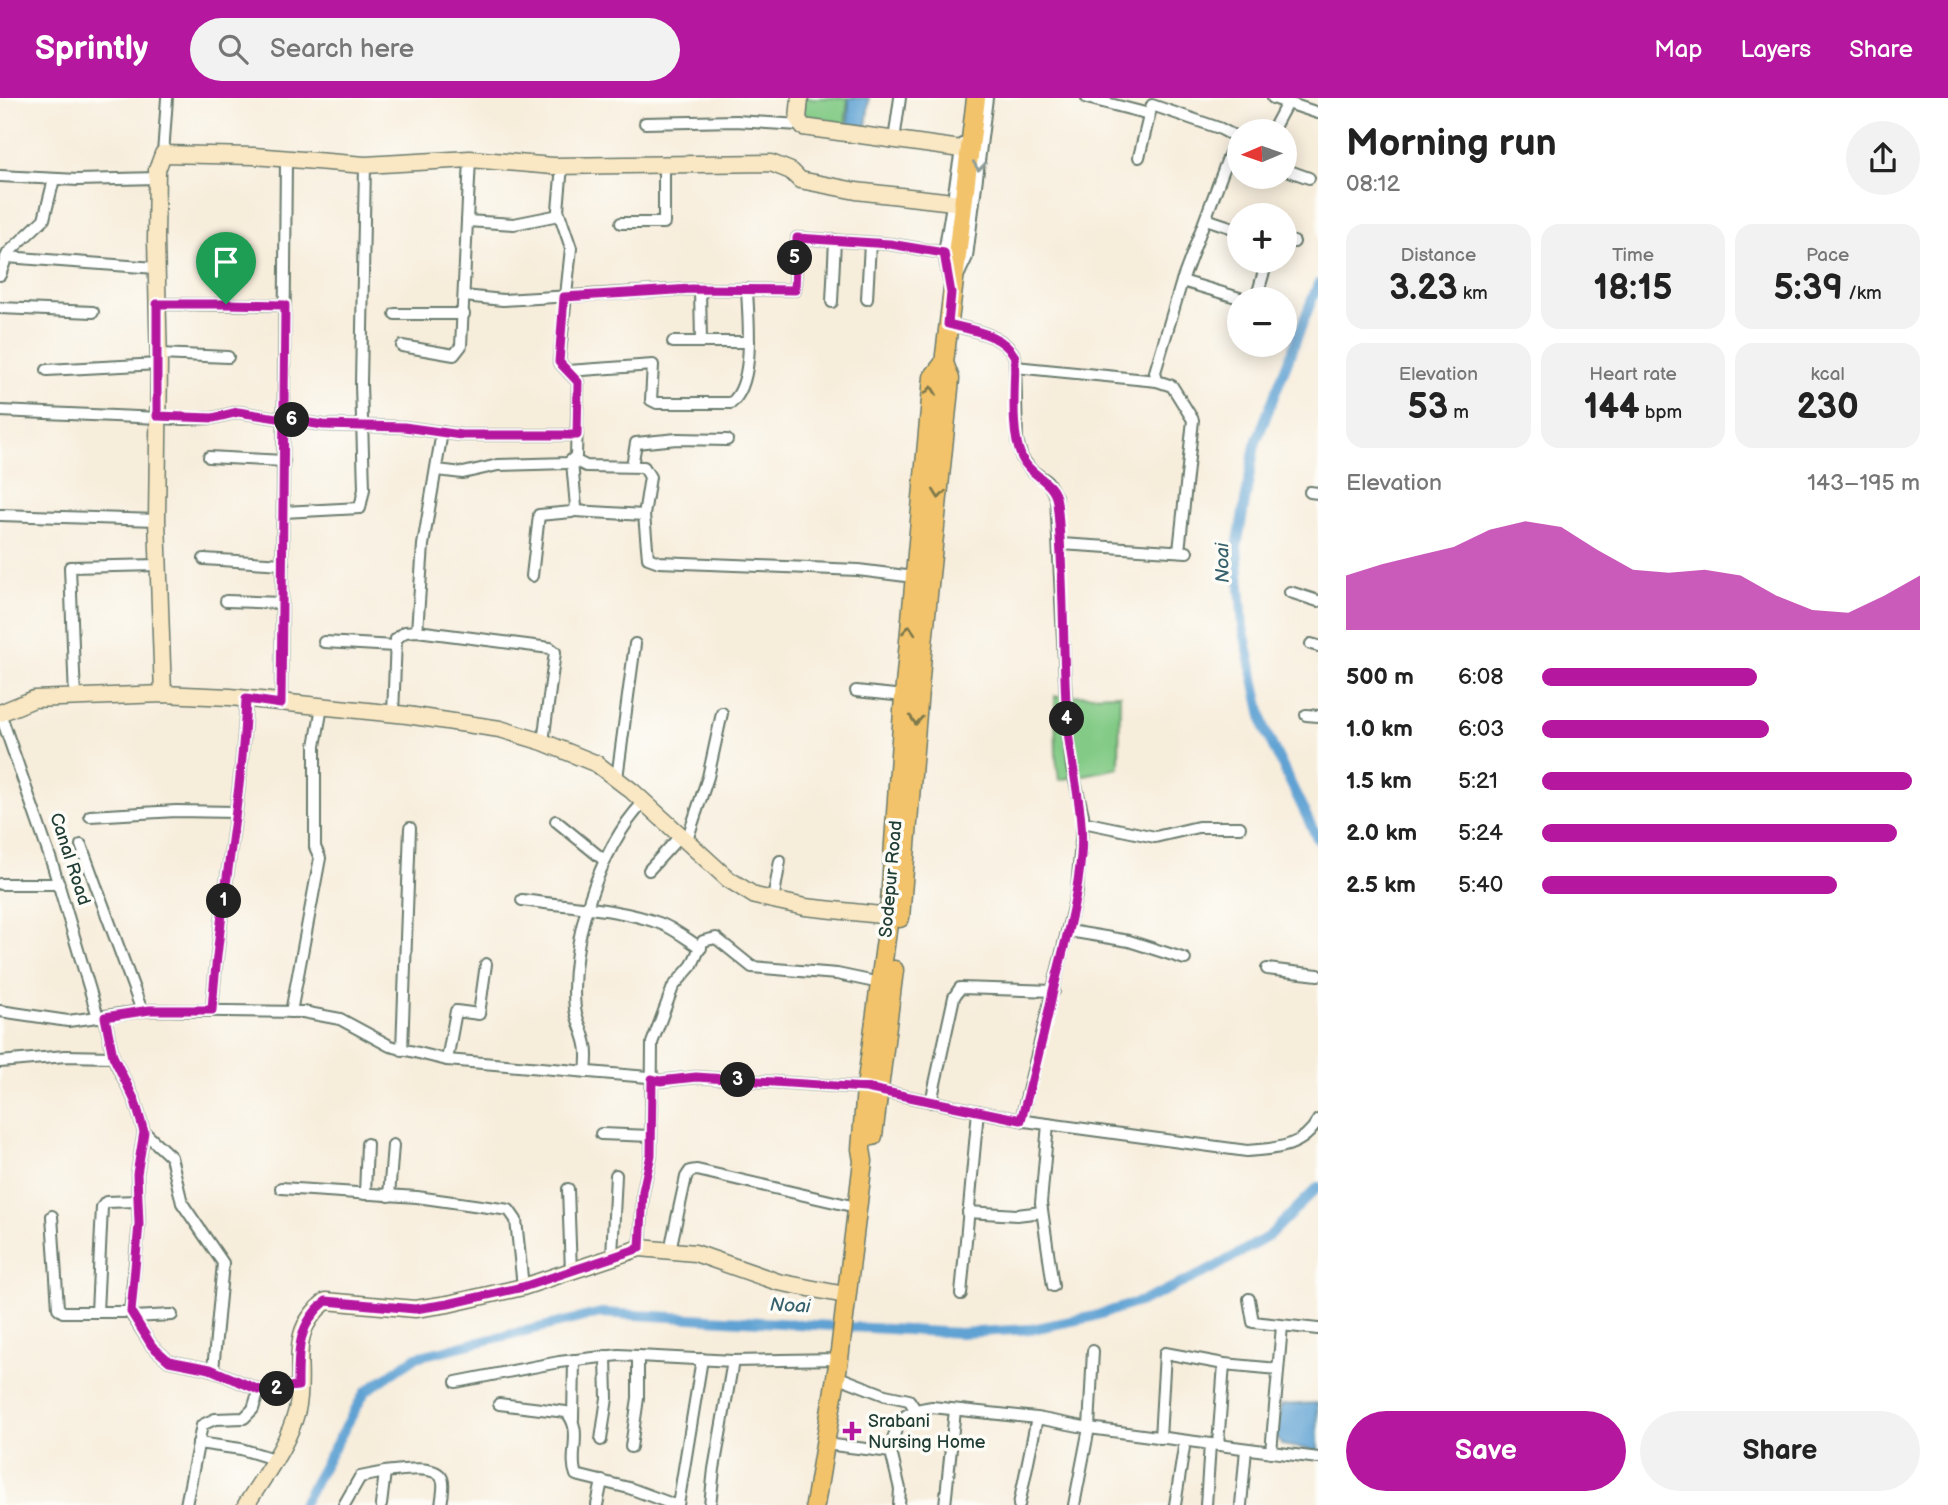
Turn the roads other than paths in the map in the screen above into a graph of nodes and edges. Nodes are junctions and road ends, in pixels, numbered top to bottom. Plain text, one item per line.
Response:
1 (167, 98) edge
2 (800, 98) edge
3 (900, 98) edge
4 (967, 98) edge
5 (975, 98) edge
6 (987, 98) edge
7 (1087, 98) edge
8 (1282, 100) edge
9 (1151, 106) edge
10 (1318, 113) edge
11 (1276, 119) edge
12 (645, 123) dead end
13 (800, 125) junction
14 (1227, 133) edge
15 (894, 140) junction
16 (961, 149) junction
17 (163, 154) junction
18 (1139, 157) dead end
19 (470, 159) junction
20 (286, 160) junction
21 (664, 164) junction
22 (365, 165) junction
23 (562, 166) junction
24 (1227, 166) edge
25 (1297, 174) edge
26 (0, 176) edge
27 (157, 178) junction
28 (1309, 178) dead end
29 (54, 179) junction
30 (953, 202) junction
31 (559, 215) junction
32 (1206, 219) junction
33 (467, 221) junction
34 (621, 223) dead end
35 (1227, 226) edge
36 (835, 240) junction
37 (870, 243) junction
38 (950, 254) junction
39 (6, 257) junction
40 (156, 268) junction
41 (0, 275) edge
42 (1182, 281) junction
43 (700, 289) junction
44 (747, 289) junction
45 (951, 293) junction
46 (1227, 294) edge
47 (464, 296) junction
48 (564, 297) junction
49 (867, 299) dead end
50 (832, 302) dead end
51 (157, 304) junction
52 (285, 305) junction
53 (0, 308) edge
54 (93, 312) dead end
55 (395, 314) dead end
56 (464, 314) junction
57 (948, 324) junction
58 (673, 342) dead end
59 (701, 342) junction
60 (749, 342) junction
61 (402, 346) dead end
62 (228, 357) dead end
63 (159, 359) junction
64 (944, 363) junction
65 (1015, 367) junction
66 (47, 370) dead end
67 (568, 371) junction
68 (1157, 381) junction
69 (0, 411) edge
70 (157, 416) junction
71 (283, 419) junction
72 (362, 427) junction
73 (442, 432) junction
74 (577, 435) junction
75 (727, 440) dead end
76 (209, 457) dead end
77 (284, 461) junction
78 (573, 461) junction
79 (632, 466) junction
80 (438, 470) junction
81 (575, 510) junction
82 (283, 512) junction
83 (0, 515) edge
84 (644, 515) junction
85 (157, 520) junction
86 (1061, 544) junction
87 (204, 559) dead end
88 (283, 564) junction
89 (159, 565) junction
90 (532, 576) dead end
91 (914, 578) junction
92 (1290, 592) dead end
93 (226, 601) dead end
94 (1318, 601) edge
95 (282, 603) junction
96 (416, 631) junction
97 (324, 642) dead end
98 (635, 644) dead end
99 (395, 646) junction
100 (856, 691) dead end
101 (163, 694) junction
102 (904, 696) junction
103 (75, 699) junction
104 (246, 699) junction
105 (281, 704) junction
106 (322, 707) junction
107 (8, 709) edge
108 (722, 713) dead end
109 (393, 714) junction
110 (1306, 715) dead end
111 (1318, 716) edge
112 (543, 742) junction
113 (617, 778) junction
114 (643, 803) junction
115 (236, 812) junction
116 (90, 816) dead end
117 (556, 821) dead end
118 (1083, 822) junction
119 (1240, 827) dead end
120 (410, 828) dead end
121 (684, 838) junction
122 (81, 845) dead end
123 (605, 861) junction
124 (780, 861) dead end
125 (649, 870) dead end
126 (0, 884) edge
127 (59, 884) junction
128 (522, 900) dead end
129 (773, 900) junction
130 (589, 905) junction
131 (895, 916) junction
132 (1069, 931) junction
133 (701, 948) junction
134 (1185, 958) dead end
135 (486, 964) dead end
136 (1267, 969) dead end
137 (1318, 975) edge
138 (880, 983) junction
139 (1054, 991) junction
140 (212, 1010) junction
141 (0, 1011) edge
142 (137, 1012) junction
143 (290, 1012) junction
144 (101, 1017) junction
145 (402, 1050) junction
146 (113, 1056) junction
147 (447, 1060) junction
148 (0, 1062) edge
149 (586, 1072) junction
150 (652, 1079) junction
151 (872, 1090) junction
152 (931, 1102) junction
153 (978, 1111) junction
154 (1021, 1120) junction
155 (1318, 1120) edge
156 (1048, 1124) junction
157 (144, 1132) junction
158 (601, 1134) dead end
159 (651, 1136) junction
160 (367, 1144) dead end
161 (393, 1144) dead end
162 (616, 1175) dead end
163 (281, 1188) dead end
164 (568, 1189) dead end
165 (365, 1194) junction
166 (389, 1196) junction
167 (138, 1201) junction
168 (856, 1207) junction
169 (968, 1212) junction
170 (1042, 1212) junction
171 (52, 1216) dead end
172 (640, 1248) junction
173 (670, 1250) junction
174 (612, 1256) junction
175 (571, 1272) junction
176 (1053, 1286) dead end
177 (523, 1287) junction
178 (961, 1294) dead end
179 (1249, 1299) dead end
180 (845, 1300) junction
181 (97, 1312) junction
182 (132, 1315) junction
183 (172, 1315) dead end
184 (1282, 1326) junction
185 (1318, 1329) edge
186 (1093, 1351) dead end
187 (607, 1356) junction
188 (638, 1356) junction
189 (702, 1359) junction
190 (574, 1360) junction
191 (838, 1360) junction
192 (733, 1361) junction
193 (1224, 1364) junction
194 (1278, 1369) junction
195 (214, 1370) junction
196 (456, 1382) dead end
197 (298, 1386) junction
198 (259, 1390) junction
199 (499, 1404) dead end
200 (915, 1409) junction
201 (955, 1410) junction
202 (1037, 1418) junction
203 (573, 1419) junction
204 (1089, 1428) junction
205 (1160, 1438) junction
206 (601, 1440) dead end
207 (1185, 1441) junction
208 (198, 1443) junction
209 (825, 1444) junction
210 (1214, 1445) junction
211 (631, 1447) dead end
212 (1246, 1449) junction
213 (891, 1452) junction
214 (1271, 1452) junction
215 (1318, 1458) edge
216 (274, 1459) junction
217 (385, 1472) junction
218 (602, 1481) junction
219 (187, 1505) edge
220 (246, 1505) edge
221 (344, 1505) edge
222 (382, 1505) edge
223 (441, 1505) edge
224 (597, 1505) edge
225 (676, 1505) edge
226 (710, 1505) edge
227 (815, 1505) edge
228 (899, 1505) edge
229 (945, 1505) edge
230 (1019, 1505) edge
231 (1074, 1505) edge
232 (1175, 1505) edge
233 (1206, 1505) edge
234 (1241, 1505) edge

1 - 17 street
2 - 13 street
3 - 15 street
4 - 16 street
5 - 38 main road, Sodepur Road
6 -> 45 street
7 - 9 street
8 - 10 street
8 - 11 street
9 - 14 street
9 - 18 street
12 - 13 street
13 - 15 street
15 - 16 street
16 - 30 street
17 - 20 street
17 - 27 street
19 - 22 street
19 - 23 street
19 - 33 street
20 - 22 street
20 - 52 street
21 - 23 street
21 - 30 street
21 - 34 street
22 - 72 street
23 - 31 street
24 - 32 street
25 - 28 street
26 - 29 street
27 - 29 street
27 - 40 street
29 - 39 street
30 - 38 street
31 - 33 street
31 - 48 street
32 - 35 street
32 - 42 street
33 - 47 street
36 - 37 street
36 - 44 street
36 - 50 street
37 - 38 street
37 - 49 street
38 - 45 main road, Sodepur Road
39 - 40 street
39 - 41 street
40 - 51 street
42 - 46 street
42 - 68 street
43 - 44 street
43 - 48 street
43 - 59 street
44 - 60 street
45 - 57 main road, Sodepur Road
47 - 48 street
47 - 56 street
48 - 67 street
51 - 52 street
51 - 63 street
52 - 71 street
53 - 54 street
55 - 56 street
56 - 61 street
57 - 64 main road, Sodepur Road
57 - 65 street
58 - 59 street
59 - 60 street
60 - 67 street
62 - 63 street
63 - 66 street
63 - 70 street
91 -> 64 main road, Sodepur Road
64 -> 131 main road
65 - 68 street
65 - 86 street
67 - 74 street
68 - 86 street
69 - 70 street
70 - 71 street
70 - 85 street
71 - 72 street
71 - 77 street
72 - 73 street
72 - 82 street
73 - 74 street
73 - 80 street
74 - 78 street
75 - 79 street
76 - 77 street
77 - 82 street
78 - 79 street
78 - 80 street
78 - 81 street
79 - 84 street
80 - 96 street
81 - 84 street
81 - 90 street
82 - 88 street
83 - 85 street
84 - 91 street
85 - 89 street
86 - 118 street
87 - 88 street
88 - 95 street
89 - 101 street
89 - 103 street
102 -> 91 main road, Sodepur Road
92 - 94 street
93 - 95 street
95 - 105 street
96 - 99 street
96 - 112 street
97 - 99 street
98 - 113 street
99 - 109 street
100 - 102 street
101 - 103 street
101 - 104 street
102 - 131 main road, Sodepur Road
103 - 107 street
104 - 105 street
104 - 115 street
105 - 106 street
106 - 109 street
106 - 143 street
107 - 127 street, Canal Road
108 - 121 street
109 - 112 street
110 - 111 street
112 - 113 street
113 - 114 street
114 - 121 street
114 - 123 street
115 - 116 street
115 - 140 street
117 - 123 street
118 - 119 street
118 - 132 street
120 - 145 street
121 - 125 street
121 - 129 street
122 - 142 street
123 - 130 street
124 - 129 street
126 - 127 street
127 - 144 street, Canal Road
128 - 130 street
129 - 131 street
130 - 133 street
130 - 149 street
131 - 138 main road, Sodepur Road
131 - 151 main road
132 - 134 street
132 - 139 street
133 - 138 street
133 - 150 street
135 - 147 street
136 - 137 street
138 - 151 main road, Sodepur Road
139 - 152 street
139 - 154 street
140 - 142 street
140 - 143 street
141 - 144 street
142 - 144 street
143 - 145 street
144 - 146 street, Canal Road
145 - 147 street
146 - 148 street
146 - 157 street, Canal Road
147 - 149 street
149 - 150 street
150 - 151 street
150 - 159 street
151 - 152 street
151 - 168 main road, Sodepur Road
152 - 153 street
153 - 154 street
153 - 169 street
154 - 156 street
155 - 156 street
156 - 170 street
157 - 167 street
157 - 195 street
158 - 159 street
159 - 172 street
160 - 165 street
161 - 166 street
162 - 174 street
163 - 165 street
164 - 175 street
165 - 166 street
166 - 177 street
167 - 181 street
167 - 182 street
168 - 173 street
168 - 180 main road, Sodepur Road
169 - 170 street
169 - 178 street
170 - 176 street
171 - 181 street
172 - 173 street
172 - 174 street
173 - 180 street
174 - 175 street
175 - 177 street
177 - 197 street
179 - 184 street
180 - 191 main road, Sodepur Road
181 - 182 street
182 - 183 street
182 - 195 street
184 - 185 street
184 - 194 street
186 - 204 street
187 - 188 street
187 - 190 street
187 - 206 street
188 - 189 street
188 - 211 street
189 - 192 street
189 - 225 street
190 - 196 street
190 - 203 street
191 - 192 street
191 - 200 street
191 - 209 main road, Sodepur Road
192 - 226 street
193 - 194 street
193 - 205 street
193 - 210 street
194 - 214 street
195 - 198 street
197 - 198 street
197 - 216 street
198 - 208 street
199 - 203 street
200 - 201 street
200 - 213 street
201 - 202 street
201 - 229 street
202 - 204 street
202 - 230 street
203 - 218 street
204 - 205 street
204 - 231 street
205 - 207 street
207 - 210 street
207 - 232 street
208 - 216 street
208 - 219 street
209 - 213 street
209 - 227 main road, Sodepur Road
210 - 212 street
210 - 233 street
212 - 214 street
212 - 234 street
213 - 228 street
214 - 215 street
216 - 220 street
217 - 221 street
217 - 222 street
217 - 223 street
218 - 224 street
218 - 225 street

